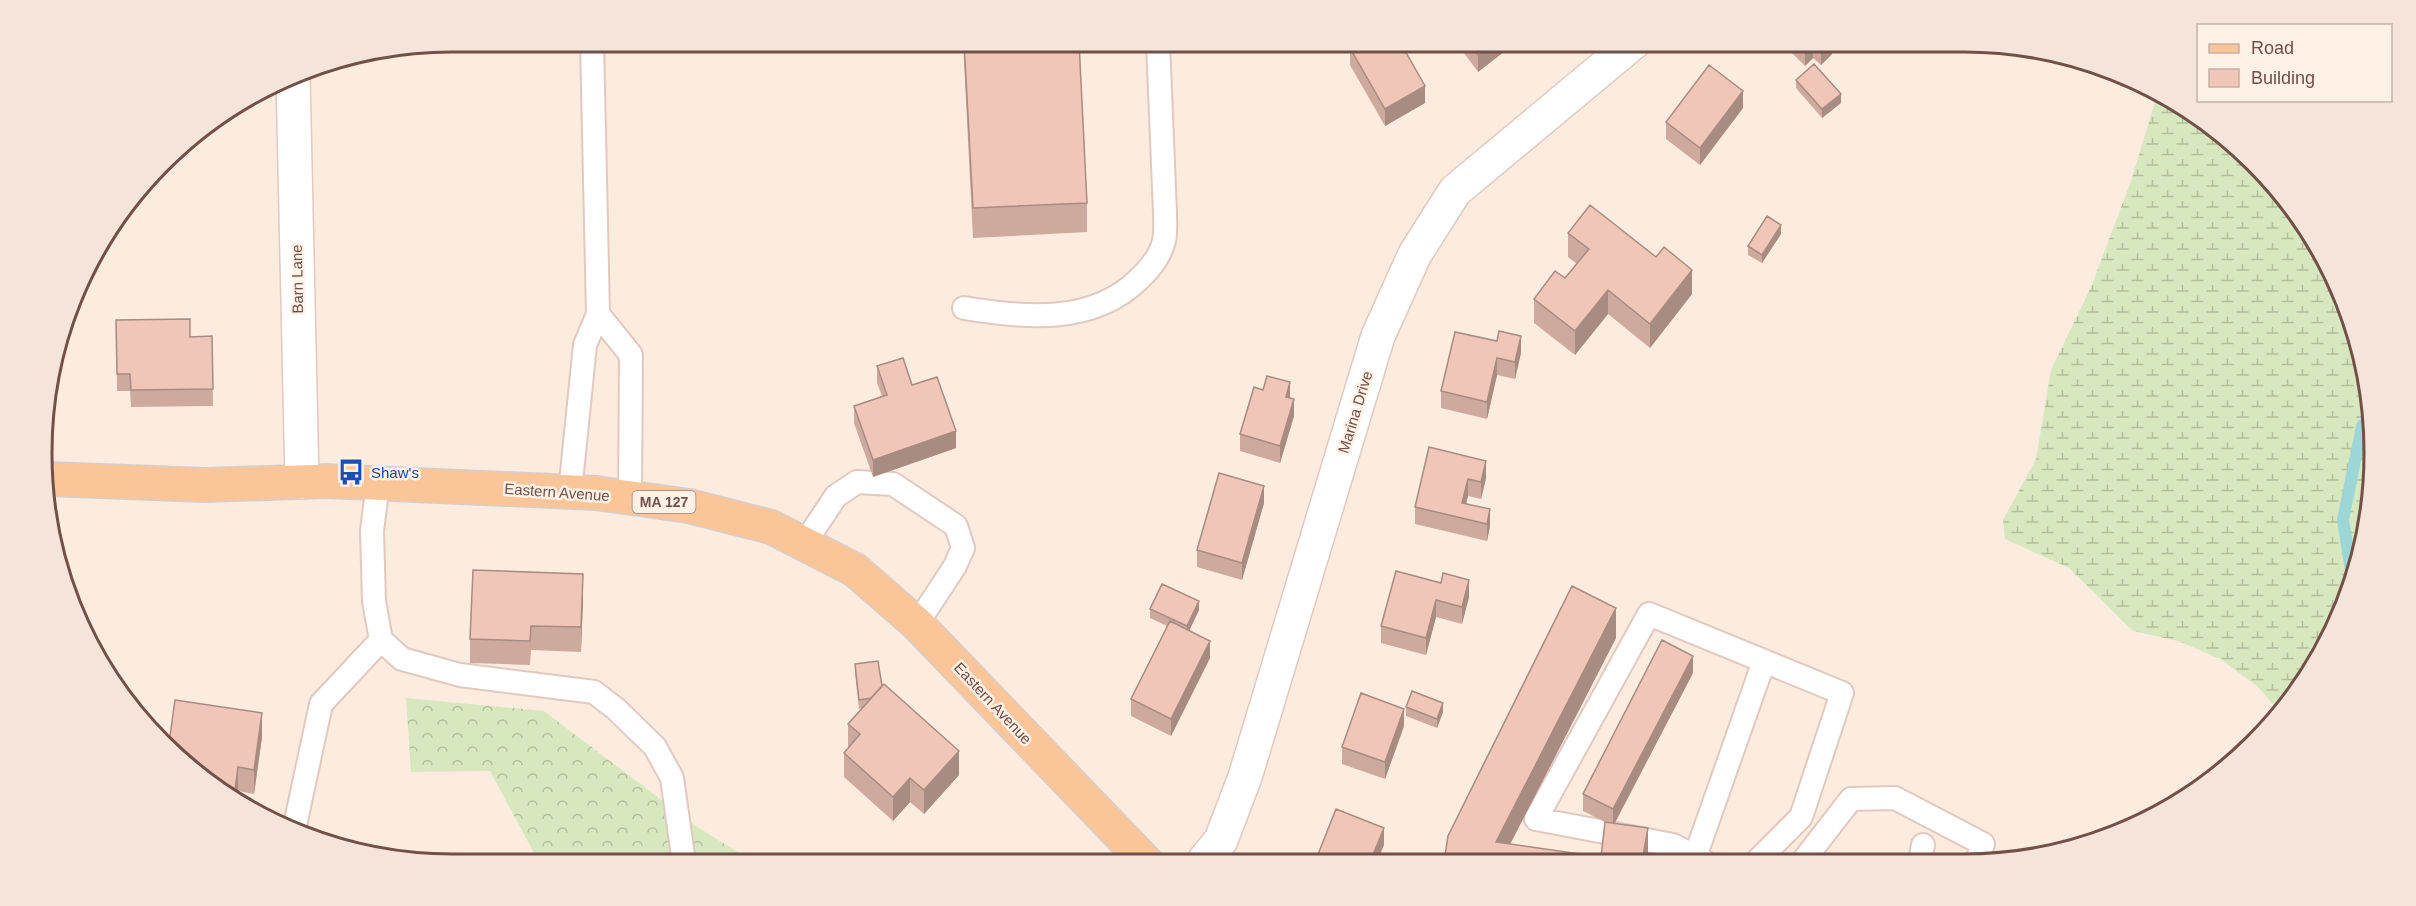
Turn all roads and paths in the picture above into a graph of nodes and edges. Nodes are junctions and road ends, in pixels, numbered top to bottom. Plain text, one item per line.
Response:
1 (592, 52) edge
2 (1158, 52) edge
3 (1623, 52) edge
4 (293, 86) edge
5 (964, 308) dead end
6 (598, 314) junction
7 (53, 479) edge
8 (302, 482) junction
9 (378, 483) junction
10 (570, 492) junction
11 (630, 497) junction
12 (804, 544) junction
13 (917, 624) junction
14 (381, 640) junction
15 (1764, 662) junction
16 (296, 821) edge
17 (1980, 853) edge
18 (683, 854) edge
19 (1138, 854) edge
20 (1210, 854) edge
21 (1689, 854) edge
22 (1701, 854) edge
23 (1763, 854) edge
24 (1808, 854) edge

1 - 6 lane
2 - 5 lane
3 - 20 street, Marina Drive
4 - 8 street, Barn Lane
6 - 10 lane
6 - 11 lane
7 - 8 main road, Eastern Avenue / MA 127
8 - 9 main road, Eastern Avenue / MA 127
9 - 10 main road, Eastern Avenue / MA 127
9 - 14 lane
10 - 11 main road, Eastern Avenue / MA 127
11 - 12 main road, Eastern Avenue / MA 127
12 - 13 main road, Eastern Avenue / MA 127
12 - 13 lane
13 - 19 main road, Eastern Avenue / MA 127
14 - 16 lane
14 - 18 lane
15 - 21 lane
15 - 22 lane
15 - 23 lane
17 - 24 lane

